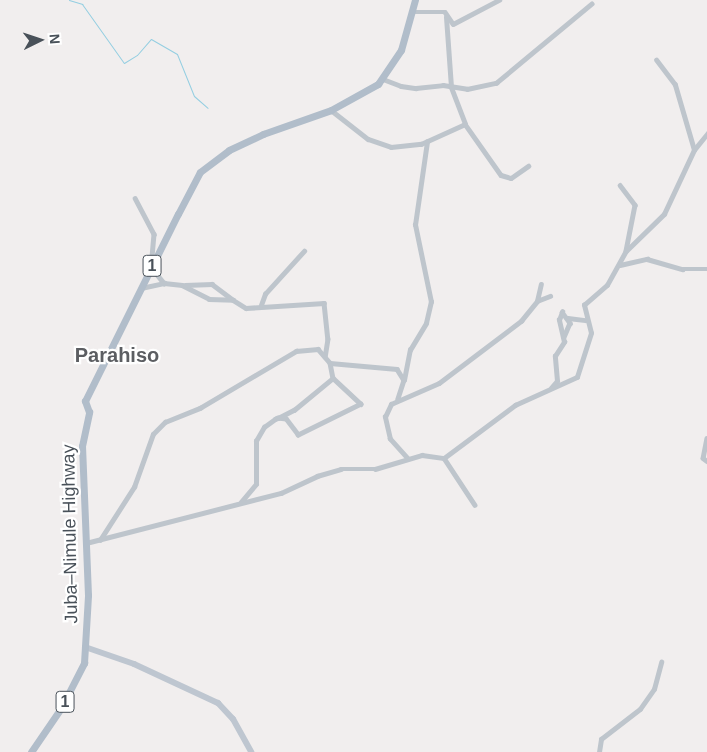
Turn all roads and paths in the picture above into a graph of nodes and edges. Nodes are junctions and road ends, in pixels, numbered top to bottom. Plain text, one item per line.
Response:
1 (415, 0) edge
2 (500, 0) edge
3 (591, 4) dead end
4 (413, 12) junction
5 (446, 17) junction
6 (656, 60) dead end
7 (383, 78) junction
8 (451, 87) junction
9 (331, 110) junction
10 (464, 124) junction
11 (707, 134) edge
12 (427, 142) junction
13 (694, 150) junction
14 (528, 166) dead end
15 (620, 185) dead end
16 (135, 198) dead end
17 (304, 251) dead end
18 (626, 251) junction
19 (620, 265) junction
20 (151, 267) junction
21 (707, 269) edge
22 (164, 283) junction
23 (541, 284) dead end
24 (182, 285) junction
25 (141, 288) junction
26 (550, 296) dead end
27 (233, 300) junction
28 (537, 301) junction
29 (260, 305) junction
30 (568, 318) junction
31 (587, 321) junction
32 (564, 337) junction
33 (325, 357) junction
34 (330, 363) junction
35 (333, 378) junction
36 (404, 380) junction
37 (548, 391) junction
38 (398, 400) junction
39 (278, 418) junction
40 (707, 438) edge
41 (444, 458) junction
42 (408, 459) junction
43 (707, 461) edge
44 (241, 502) junction
45 (475, 505) dead end
46 (100, 540) junction
47 (86, 543) junction
48 (85, 647) junction
49 (661, 662) dead end
50 (31, 752) edge
51 (251, 752) edge
52 (599, 752) edge

1 - 4 main road, Juba–Nimule Highway / 1
2 - 5 street
3 - 8 street
4 - 5 street
4 - 7 main road, Juba–Nimule Highway / 1
5 - 8 street
6 - 13 street
7 - 8 street
7 - 9 main road, Juba–Nimule Highway / 1
8 - 10 street
9 - 12 street
9 - 20 main road, Juba–Nimule Highway / 1
10 - 12 street
10 - 14 street
11 - 13 street
12 - 36 street
13 - 18 street
15 - 18 street
16 - 20 street
17 - 29 street
18 - 19 street
19 - 21 street
19 - 31 street
20 - 22 street
20 - 25 main road, Juba–Nimule Highway / 1
22 - 24 street
22 - 25 street
23 - 28 street
24 - 27 street
24 - 27 street
25 - 47 main road, Juba–Nimule Highway / 1
26 - 28 street
27 - 29 street
28 - 38 street
29 - 33 street
30 - 31 street
30 - 32 street
30 - 32 street
31 - 37 street
32 - 37 street
33 - 34 street
33 - 46 street
34 - 35 street
34 - 36 street
35 - 39 street
35 - 39 street
36 - 38 street
37 - 41 street
38 - 42 street
39 - 44 street
40 - 43 street
41 - 42 street
41 - 45 street
42 - 44 street
44 - 46 street
46 - 47 street
47 - 48 main road, Juba–Nimule Highway / 1
48 - 50 main road, 1
48 - 51 street
49 - 52 street

